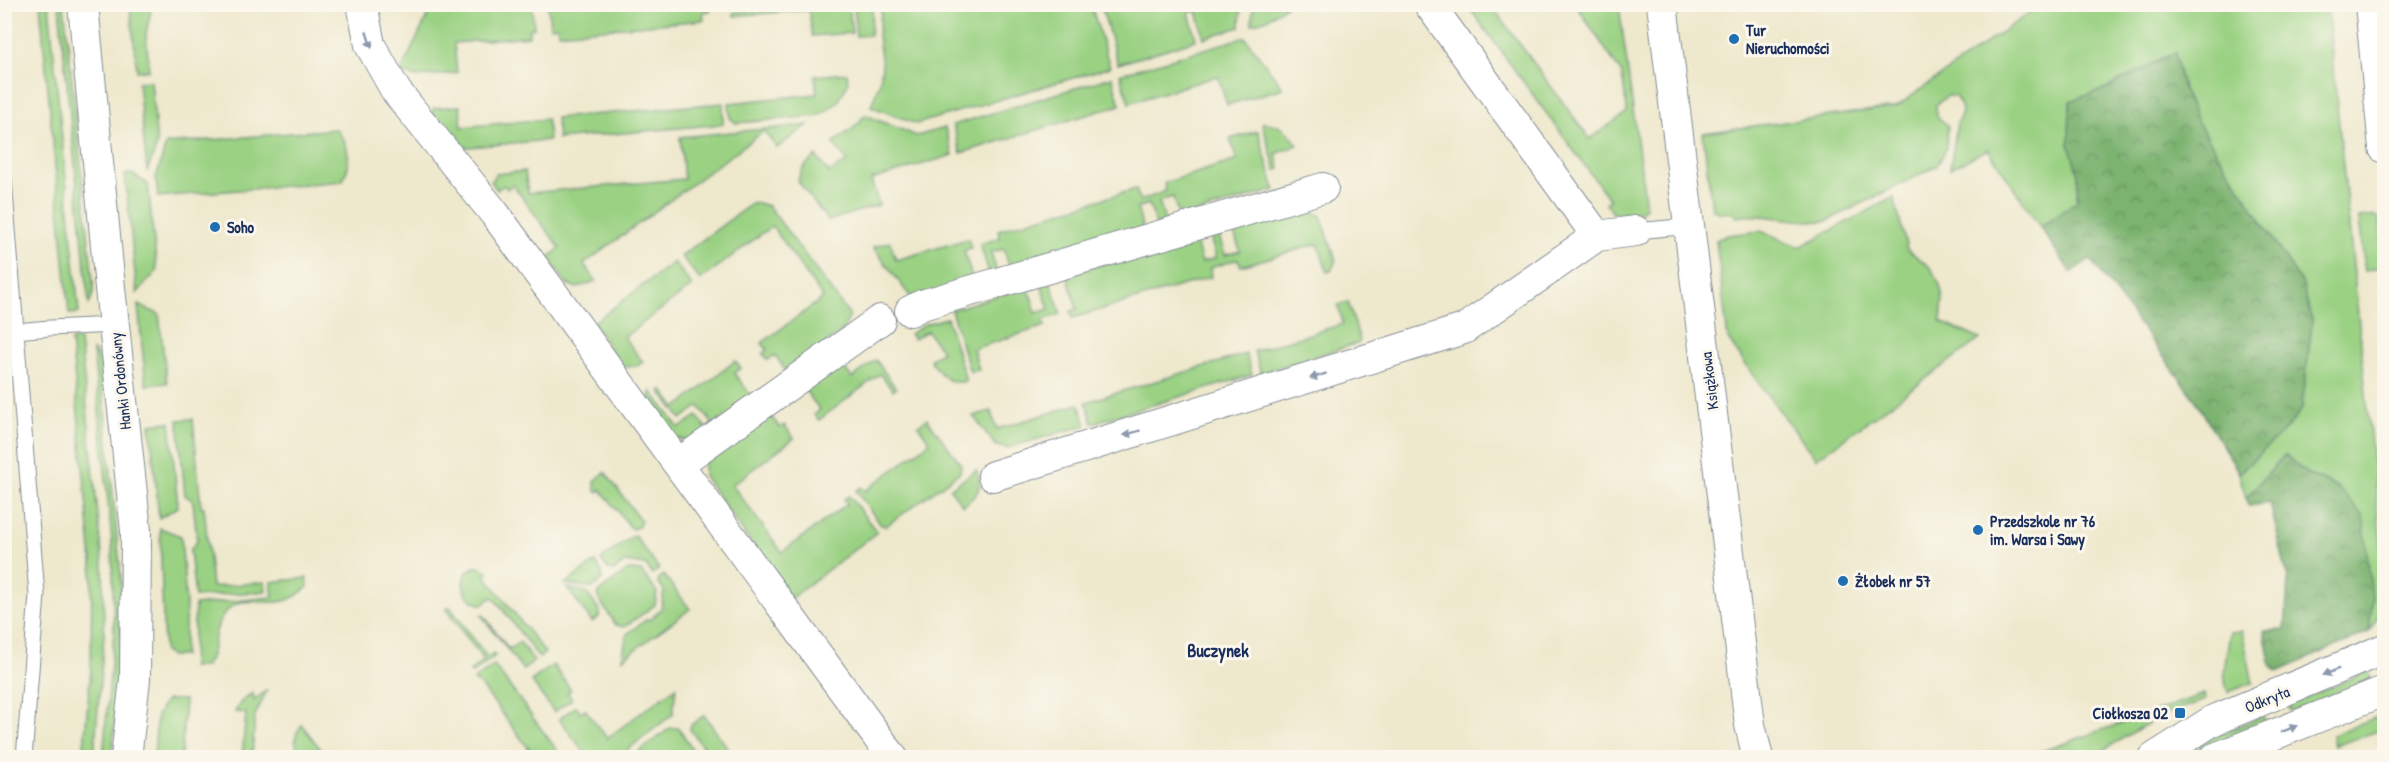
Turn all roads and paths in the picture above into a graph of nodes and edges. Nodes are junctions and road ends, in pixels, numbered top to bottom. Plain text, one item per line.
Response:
1 (84, 4) edge
2 (362, 4) edge
3 (1429, 4) edge
4 (1662, 4) edge
5 (2376, 18) edge
6 (2385, 148) edge
7 (4, 180) edge
8 (1323, 188) dead end
9 (1690, 226) junction
10 (1636, 231) joint
11 (1597, 236) junction
12 (910, 311) dead end
13 (880, 320) dead end
14 (114, 326) junction
15 (10, 332) edge
16 (678, 464) junction
17 (993, 476) dead end
18 (2385, 649) edge
19 (2385, 691) edge
20 (24, 758) edge
21 (126, 758) edge
22 (893, 758) edge
23 (1758, 758) edge
24 (2154, 758) edge
25 (2215, 758) edge

1 - 14 street, Hanki Ordonówny
2 -> 16 street
3 - 11 street
4 - 9 street, Książkowa
5 - 6 street
7 - 15 lane
8 - 12 street
9 - 10 lane
9 - 23 street, Książkowa
10 - 11 street
11 -> 17 street
13 - 16 street
14 - 15 lane
14 - 21 street, Hanki Ordonówny
15 - 20 lane
16 - 22 street
18 -> 24 street, Odkryta
25 -> 19 street

